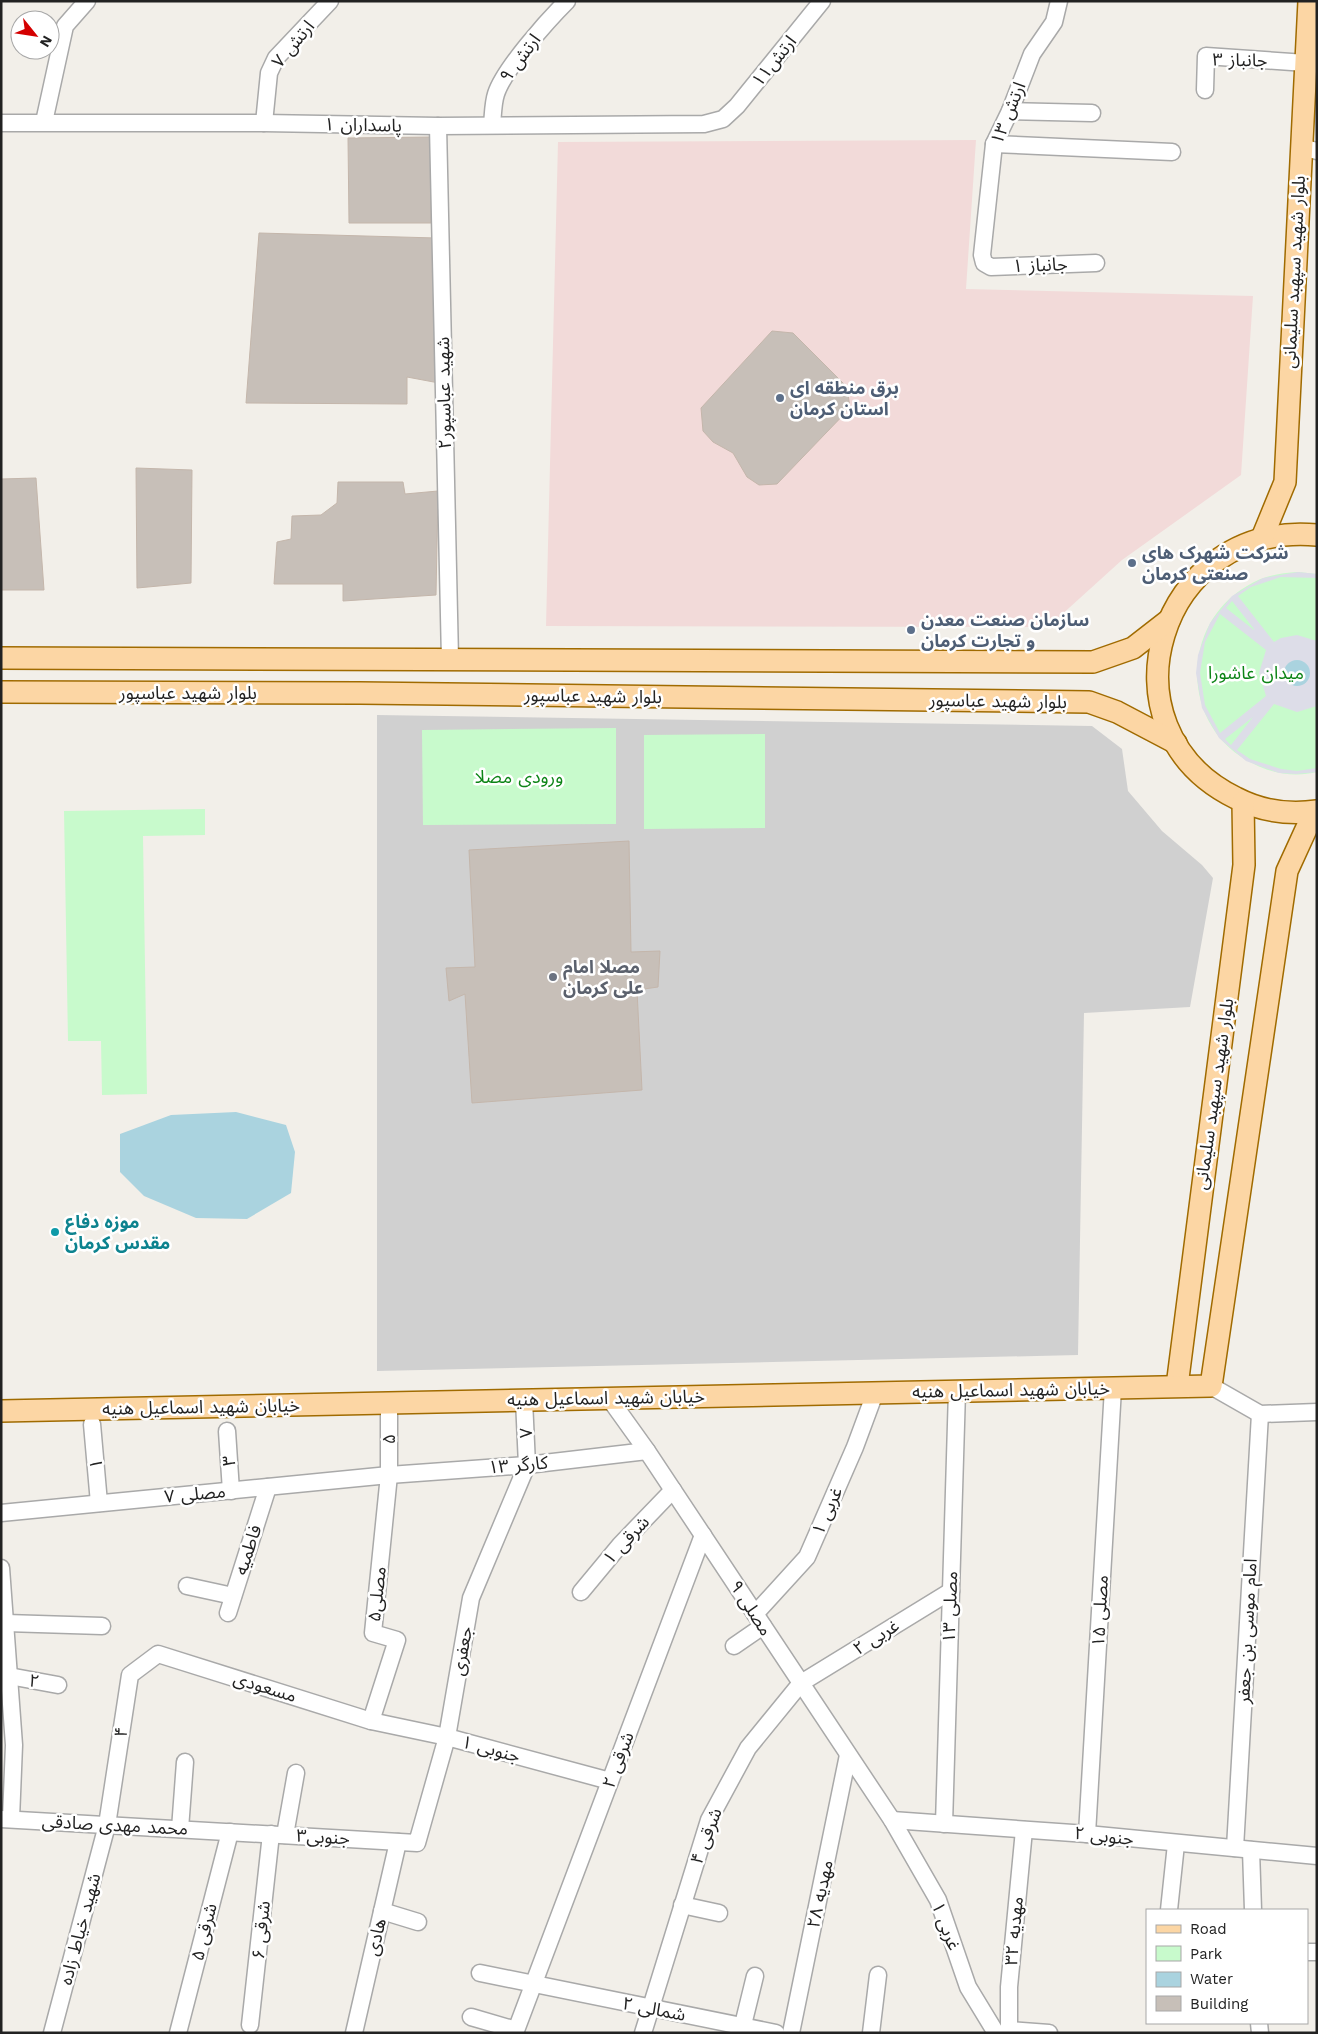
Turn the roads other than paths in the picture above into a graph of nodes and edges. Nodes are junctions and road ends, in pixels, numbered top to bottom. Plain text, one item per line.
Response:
1 (87, 1) edge
2 (330, 1) edge
3 (567, 1) edge
4 (822, 1) edge
5 (1059, 1) edge
6 (1309, 1) edge
7 (1306, 63) junction
8 (1204, 90) dead end
9 (1010, 111) junction
10 (1092, 113) dead end
11 (723, 119) joint
12 (44, 122) junction
13 (1, 123) edge
14 (264, 123) junction
15 (492, 125) junction
16 (438, 126) junction
17 (994, 144) junction
18 (1309, 149) edge
19 (1172, 152) dead end
20 (984, 263) joint
21 (1096, 263) dead end
22 (1317, 535) edge
23 (1262, 538) junction
24 (1169, 620) junction
25 (1, 658) edge
26 (361, 659) junction
27 (450, 659) junction
28 (1, 692) edge
29 (360, 693) junction
30 (1176, 743) junction
31 (1243, 802) junction
32 (1316, 811) edge
33 (1177, 1386) junction
34 (1211, 1386) junction
35 (1114, 1388) junction
36 (957, 1391) junction
37 (875, 1392) junction
38 (608, 1398) junction
39 (524, 1400) junction
40 (389, 1403) junction
41 (1, 1411) edge
42 (1317, 1412) edge
43 (1260, 1414) junction
44 (92, 1424) dead end
45 (227, 1431) dead end
46 (647, 1451) junction
47 (527, 1465) junction
48 (390, 1475) junction
49 (268, 1487) junction
50 (673, 1490) junction
51 (231, 1491) junction
52 (99, 1503) junction
53 (1, 1513) edge
54 (703, 1535) junction
55 (1, 1568) edge
56 (187, 1586) dead end
57 (951, 1591) junction
58 (581, 1592) dead end
59 (233, 1596) junction
60 (228, 1613) dead end
61 (759, 1620) junction
62 (6, 1623) junction
63 (102, 1626) dead end
64 (734, 1646) dead end
65 (158, 1654) joint
66 (9, 1676) junction
67 (801, 1683) junction
68 (58, 1685) dead end
69 (371, 1720) junction
70 (447, 1737) junction
71 (8, 1745) edge
72 (848, 1755) junction
73 (185, 1762) dead end
74 (296, 1773) dead end
75 (610, 1781) junction
76 (6, 1819) edge
77 (892, 1820) junction
78 (944, 1824) junction
79 (107, 1825) junction
80 (180, 1829) junction
81 (1024, 1830) junction
82 (230, 1832) junction
83 (1088, 1834) junction
84 (278, 1835) junction
85 (398, 1842) junction
86 (417, 1843) joint
87 (1176, 1844) junction
88 (1235, 1848) junction
89 (1251, 1850) junction
90 (1317, 1856) edge
91 (682, 1905) junction
92 (1169, 1909) edge
93 (1253, 1909) edge
94 (382, 1911) junction
95 (719, 1913) dead end
96 (418, 1922) dead end
97 (480, 1973) dead end
98 (878, 1974) dead end
99 (755, 1976) dead end
100 (533, 1985) junction
101 (649, 2008) junction
102 (471, 2017) dead end
103 (250, 2025) dead end
104 (742, 2030) edge
105 (516, 2031) edge
106 (1005, 2032) edge
107 (52, 2033) edge
108 (178, 2033) edge
109 (354, 2033) edge
110 (643, 2033) edge
111 (776, 2033) edge
112 (791, 2033) edge
113 (871, 2033) edge
114 (1049, 2033) edge

1 - 12 street
2 - 14 street, ارتش ۷
3 - 15 street, ارتش ۹
4 - 11 street, ارتش۱۱
5 - 9 street, ارتش ۱۳
6 - 7 main road, بلوار شهید سپهبد سلیمانی
7 - 8 street, جانباز ۳
7 - 18 main road, بلوار شهید سپهبد سلیمانی
9 - 10 street
9 - 17 street, ارتش ۱۳
11 - 15 street, پاسداران ۱
12 - 13 street, پاسداران ۱
12 - 14 street, پاسداران ۱
14 - 16 street, پاسداران ۱
15 - 16 street, پاسداران ۱
16 - 27 street, شهید عباسپور۲
17 - 19 street
17 - 20 street, ارتش ۱۳
18 - 23 main road, بلوار شهید سپهبد سلیمانی
20 - 21 street, جانباز ۱
22 - 23 main road
23 - 24 main road
24 - 27 main road, بلوار شهید عباسپور
24 - 30 main road
25 - 26 main road, بلوار شهید عباسپور
26 - 27 main road, بلوار شهید عباسپور
26 - 29 main road
28 - 29 main road, بلوار شهید عباسپور
29 - 30 main road, بلوار شهید عباسپور
30 - 31 main road
31 - 32 main road
31 - 33 main road, بلوار شهید سپهبد سلیمانی
32 - 34 main road
33 - 34 main road, خیابان شهید اسماعیل هنیه
33 - 35 main road, خیابان شهید اسماعیل هنیه
34 - 43 street
35 - 36 main road, خیابان شهید اسماعیل هنیه
35 - 83 street, مصلی ۱۵
36 - 37 main road, خیابان شهید اسماعیل هنیه
36 - 57 street, مصلی ۱۳
37 - 38 main road, خیابان شهید اسماعیل هنیه
37 - 61 street, ۱ غربی
38 - 39 main road, خیابان شهید اسماعیل هنیه
38 - 46 street, مصلی ۹
39 - 40 main road, خیابان شهید اسماعیل هنیه
39 - 47 street, ۷
40 - 41 main road, خیابان شهید اسماعیل هنیه
40 - 48 street, ۵
42 - 43 street
43 - 88 street, امام موسی بن جعفر
44 - 52 street, ۱
45 - 51 street, ۳
46 - 47 street, کارگر ۱۳
46 - 50 street, مصلی ۹
47 - 48 street, کارگر ۱۳
47 - 70 street, جعفری
48 - 49 street, مصلی ۷
48 - 69 street, مصلی۵
49 - 51 street, مصلی ۷
49 - 59 street, فاطمیه
50 - 54 street, مصلی ۹
50 - 58 street, ۱ شرقی
51 - 52 street, مصلی ۷
52 - 53 street, مصلی ۷
54 - 61 street, مصلی ۹
54 - 75 street, ۲ شرقی
55 - 62 street
56 - 59 street
57 - 67 street, ۲ غربی
57 - 78 street, مصلی ۱۳
59 - 60 street, فاطمیه
61 - 64 street, ۱ غربی
61 - 67 street, مصلی ۹
62 - 63 street
62 - 66 street
65 - 69 street, مسعودی
65 - 79 street, ۴
66 - 68 street, ۲
66 - 71 street
67 - 72 street, مصلی ۹
67 - 91 street, ۴ شرقی
69 - 70 street, ۱ جنوبی
70 - 75 street, ۱ جنوبی
70 - 86 street, جعفری
71 - 76 street
72 - 77 street, مصلی ۹
72 - 112 street, مهدیه ۲۸
73 - 80 street
74 - 84 street, ۶ شرقی
75 - 100 street, ۲ شرقی
76 - 79 street, محمد مهدی صادقی
77 - 78 street, جنوبی ۲
77 - 106 street, ۱ غربی
78 - 81 street, جنوبی ۲
79 - 80 street, محمد مهدی صادقی
79 - 107 street, شهید خیاط زاده
80 - 82 street, محمد مهدی صادقی
81 - 83 street, جنوبی ۲
81 - 106 street, مهدیه ۳۲
82 - 84 street, جنوبی۳
82 - 108 street, ۵ شرقی
83 - 87 street, جنوبی ۲
84 - 85 street, جنوبی۳
84 - 103 street, ۶ شرقی
85 - 86 street, جنوبی۳
85 - 94 street, هادی
87 - 88 street, جنوبی ۲
87 - 92 street
88 - 89 street, جنوبی ۲
89 - 90 street, جنوبی ۲
89 - 93 street
91 - 95 street
91 - 101 street, ۴ شرقی
94 - 96 street
94 - 109 street, هادی
97 - 100 street, ۲ شمالی
98 - 113 street
99 - 104 street
100 - 101 street, ۲ شمالی
100 - 105 street
101 - 104 street, ۲ شمالی
101 - 110 street, ۴ شرقی
102 - 105 street
104 - 111 street, ۲ شمالی
106 - 114 street

